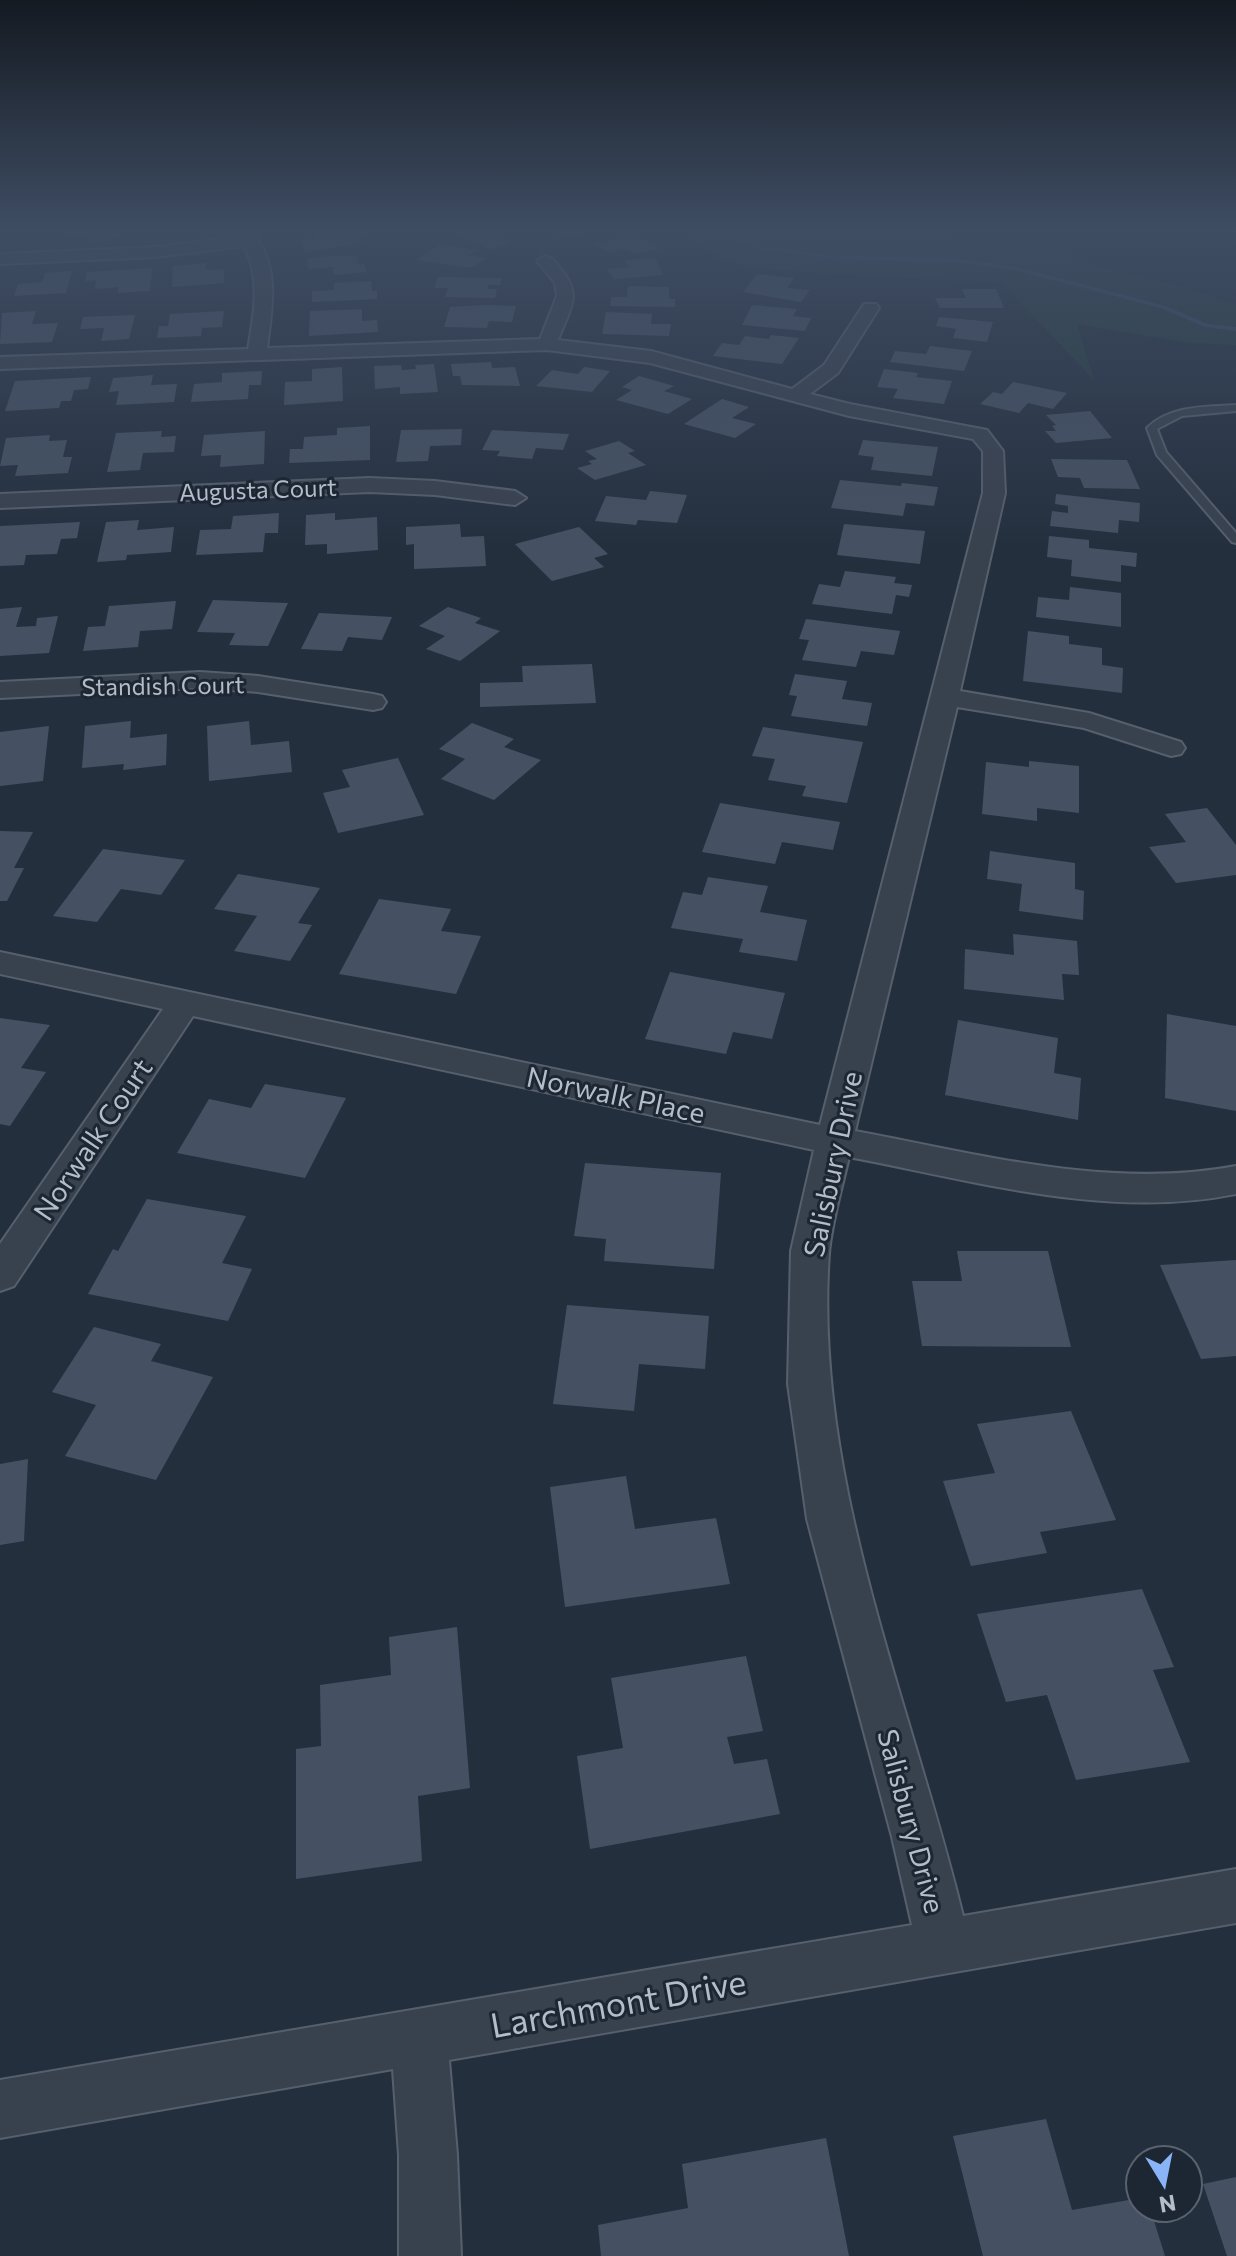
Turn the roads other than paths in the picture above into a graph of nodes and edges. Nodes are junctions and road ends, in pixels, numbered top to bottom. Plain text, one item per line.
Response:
1 (259, 337) edge
2 (550, 337) edge
3 (851, 337) edge
4 (547, 344) junction
5 (257, 352) junction
6 (0, 363) edge
7 (794, 396) junction
8 (1236, 408) edge
9 (515, 498) dead end
10 (0, 501) edge
11 (1236, 540) edge
12 (0, 690) edge
13 (946, 697) junction
14 (373, 702) dead end
15 (1171, 748) dead end
16 (0, 963) edge
17 (184, 1004) junction
18 (834, 1141) junction
19 (1236, 1180) edge
20 (0, 1275) edge
21 (1236, 1896) edge
22 (944, 1947) junction
23 (419, 2036) junction
24 (0, 2109) edge
25 (430, 2256) edge

1 - 5 street
2 - 4 street
3 - 7 street
4 - 5 street
4 - 7 street
5 - 6 street
7 - 13 street, Salisbury Drive
8 - 11 lane
9 - 10 street, Augusta Court
12 - 14 street, Standish Court
13 - 15 street
13 - 18 street, Salisbury Drive
16 - 17 street, Norwalk Place
17 - 18 street, Norwalk Place
17 - 20 street, Norwalk Court
18 - 19 street, Norwalk Place
18 - 22 street, Salisbury Drive
21 - 22 street, Larchmont Drive
22 - 23 street, Larchmont Drive
23 - 24 street, Larchmont Drive
23 - 25 street

